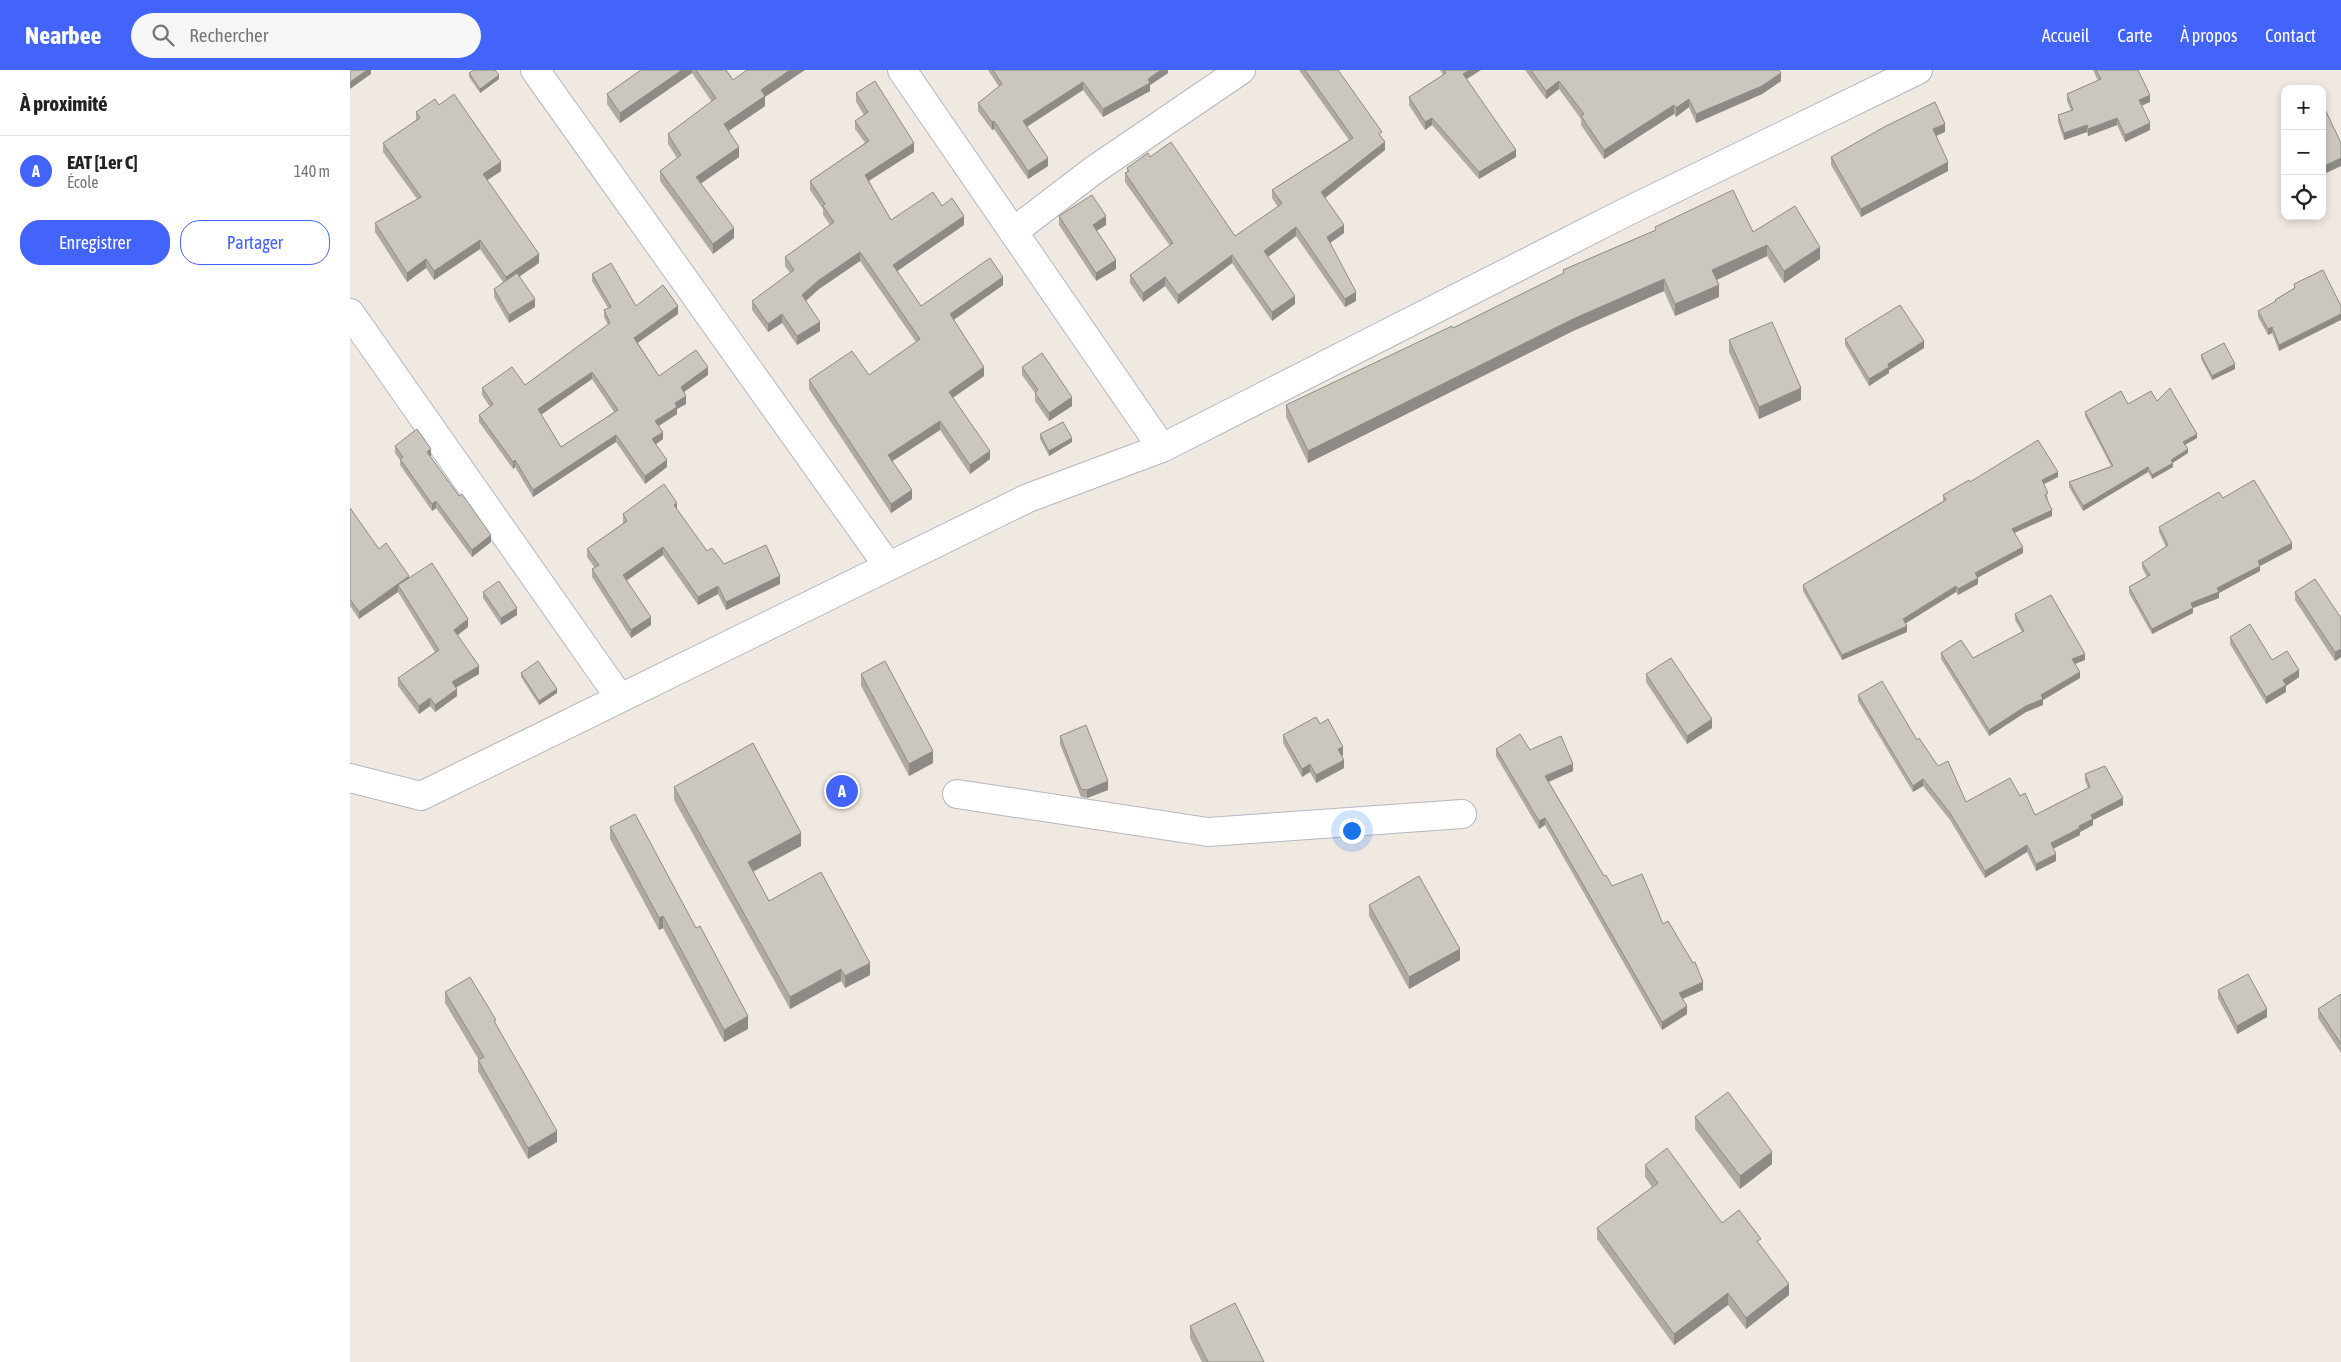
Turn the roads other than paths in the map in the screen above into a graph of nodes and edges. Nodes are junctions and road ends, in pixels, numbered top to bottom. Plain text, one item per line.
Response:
1 (535, 70) edge
2 (902, 70) edge
3 (1241, 70) edge
4 (1918, 70) edge
5 (1013, 232) junction
6 (350, 313) edge
7 (1162, 448) junction
8 (888, 566) junction
9 (620, 698) junction
10 (350, 778) edge
11 (957, 794) dead end
12 (1462, 814) dead end

1 - 8 street
2 - 5 street
3 - 5 street
4 - 7 street
5 - 7 street
6 - 9 street
7 - 8 street
8 - 9 street
9 - 10 street
11 - 12 street

